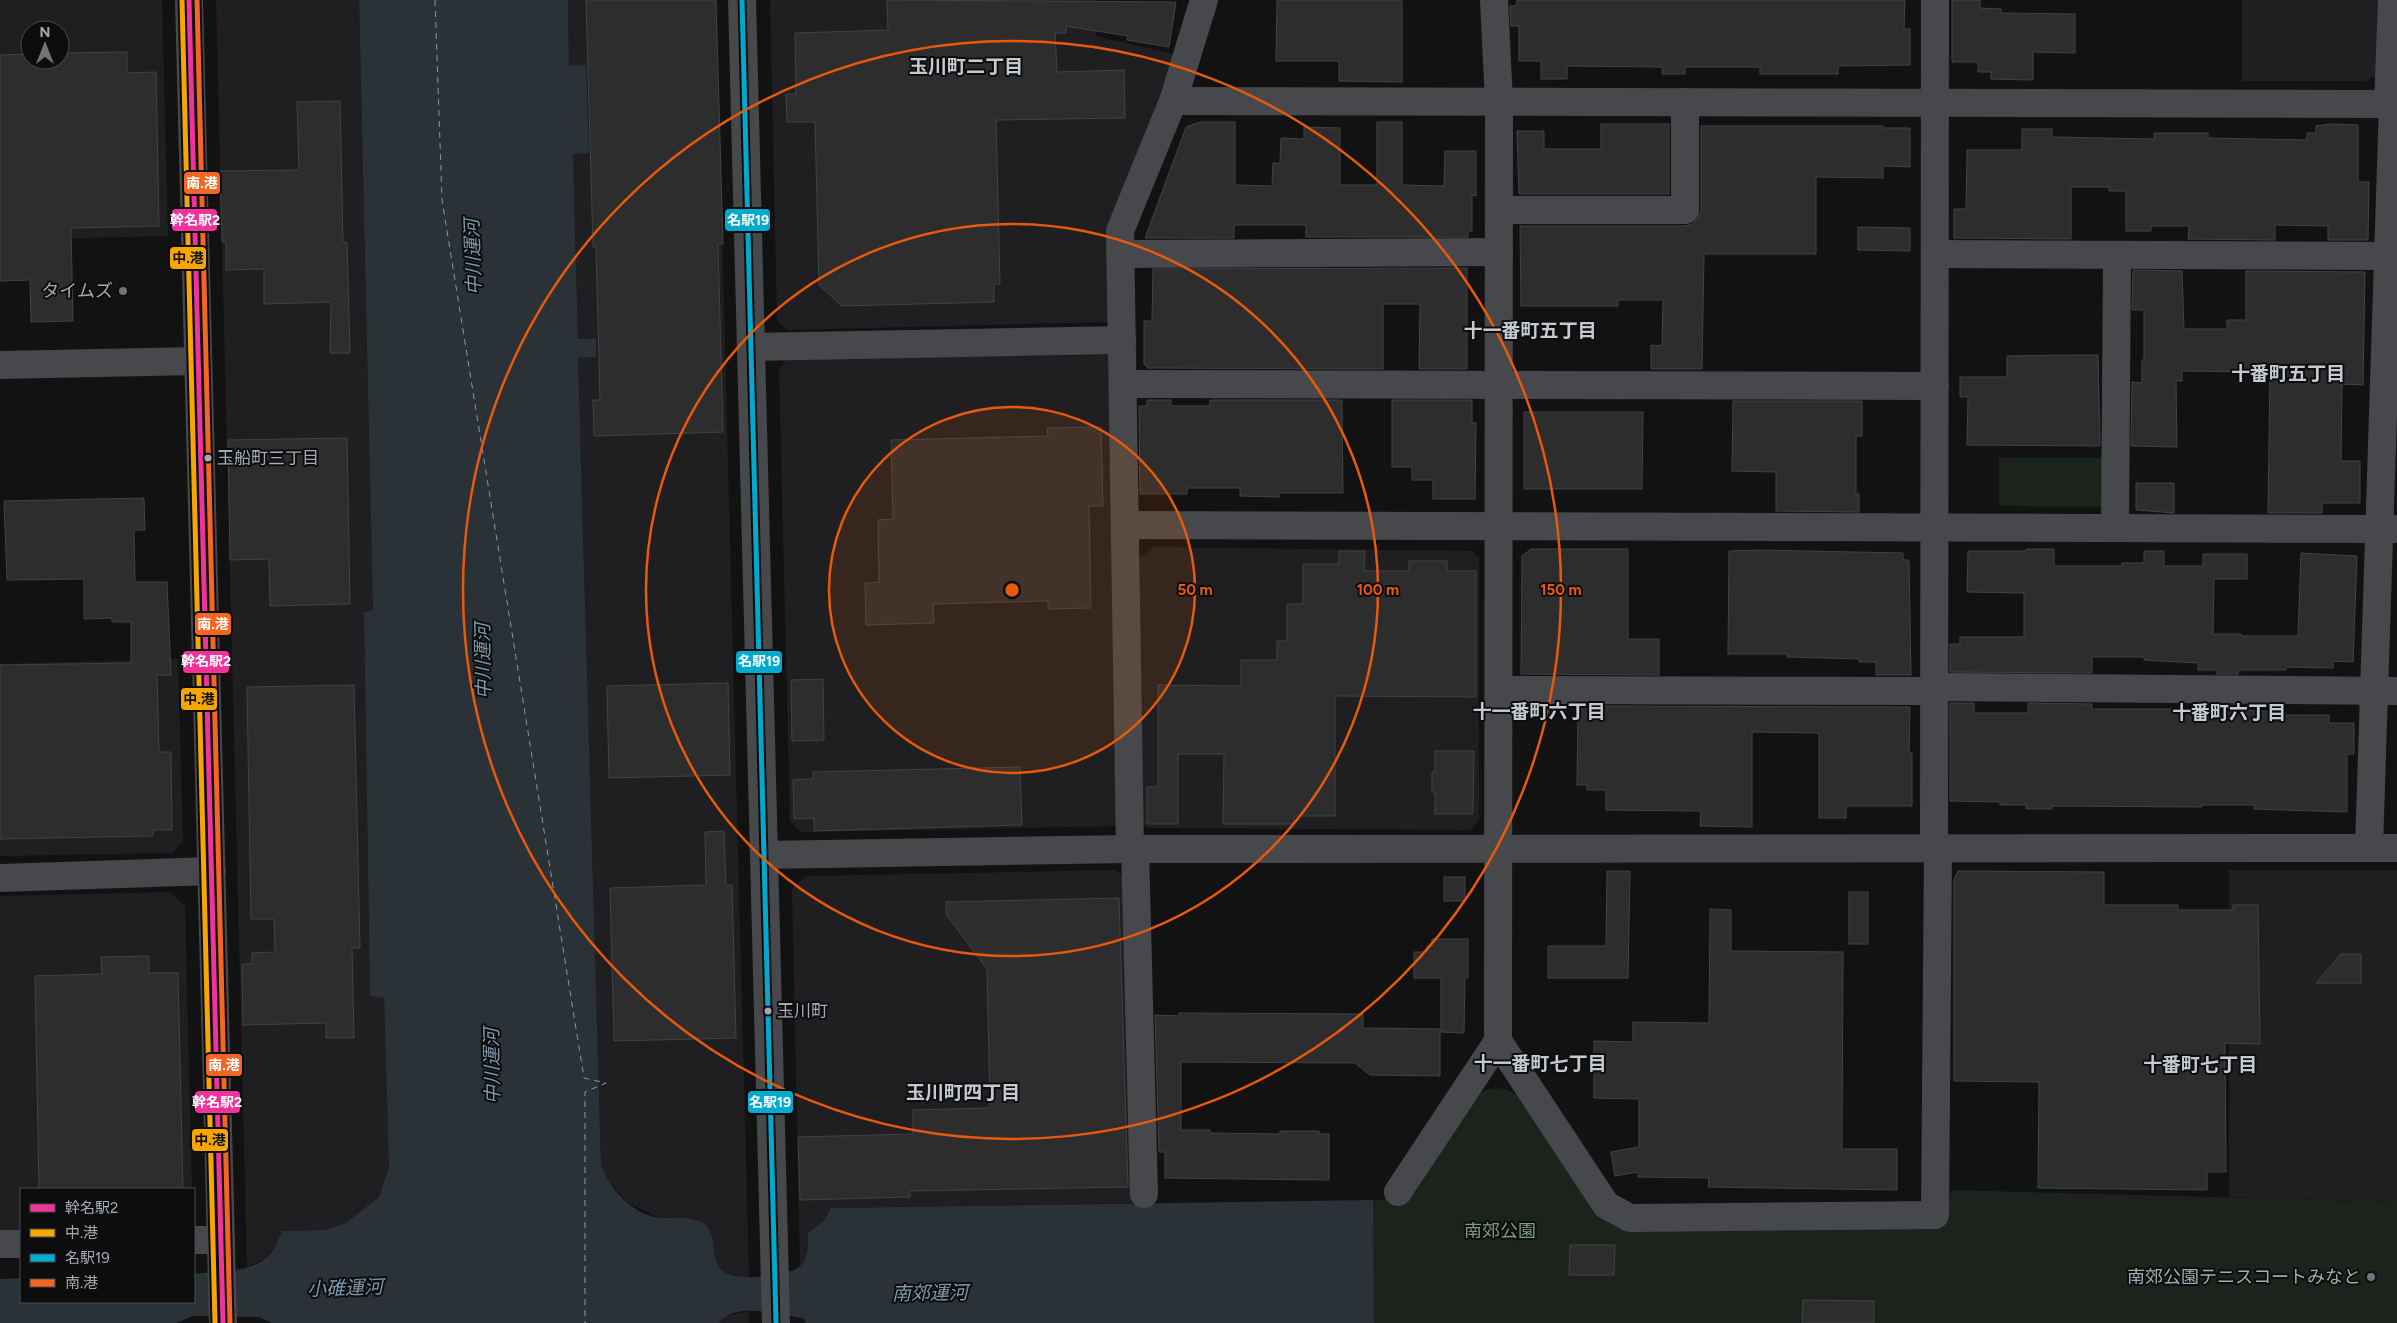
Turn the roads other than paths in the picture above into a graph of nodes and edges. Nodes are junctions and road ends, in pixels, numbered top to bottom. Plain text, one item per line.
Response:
1 (189, 0) edge
2 (742, 0) edge
3 (1204, 0) edge
4 (1494, 0) edge
5 (1936, 0) edge
6 (2392, 0) edge
7 (1173, 101) junction
8 (1500, 102) junction
9 (1685, 102) junction
10 (1936, 102) junction
11 (2393, 104) edge
12 (1500, 210) junction
13 (1500, 252) junction
14 (1120, 254) junction
15 (1935, 254) junction
16 (2117, 255) junction
17 (2388, 256) junction
18 (1122, 340) junction
19 (751, 347) junction
20 (197, 361) junction
21 (0, 365) edge
22 (1122, 384) junction
23 (1500, 385) junction
24 (1935, 386) junction
25 (1124, 525) junction
26 (1500, 526) junction
27 (1935, 528) junction
28 (2115, 528) junction
29 (2388, 529) edge
30 (1935, 689) junction
31 (1500, 690) junction
32 (2385, 690) edge
33 (2369, 848) junction
34 (2397, 848) edge
35 (1132, 849) junction
36 (1500, 849) junction
37 (1936, 849) junction
38 (764, 855) junction
39 (212, 871) junction
40 (0, 878) edge
41 (1498, 1041) junction
42 (1398, 1192) dead end
43 (1144, 1194) dead end
44 (195, 1240) edge
45 (0, 1244) edge
46 (20, 1244) edge
47 (221, 1248) junction
48 (223, 1323) edge
49 (776, 1323) edge

1 - 20 street
2 - 19 street
3 - 7 street
4 - 8 street
5 - 10 street
6 - 11 street
7 - 8 street
7 - 14 street
8 - 9 street
8 - 12 street
9 - 10 street
9 - 12 street
10 - 11 street
10 - 15 street
11 - 17 street
12 - 13 street
13 - 14 street
13 - 23 street
14 - 18 street
15 - 16 street
15 - 24 street
16 - 17 street
16 - 28 street
17 - 29 street
18 - 19 street
18 - 22 street
19 - 38 street
20 - 21 street
20 - 39 street
22 - 23 street
22 - 25 street
23 - 24 street
23 - 26 street
24 - 27 street
25 - 26 street
25 - 35 street
26 - 27 street
26 - 31 street
27 - 28 street
27 - 30 street
28 - 29 street
29 - 32 street
30 - 31 street
30 - 32 street
30 - 37 street
31 - 36 street
32 - 33 street
33 - 34 street
33 - 37 street
35 - 36 street
35 - 38 street
35 - 43 street
36 - 37 street
36 - 41 street
37 - 41 street
38 - 49 street
39 - 40 street
39 - 47 street
41 - 42 street
44 - 47 street
45 - 46 street
47 - 48 street

